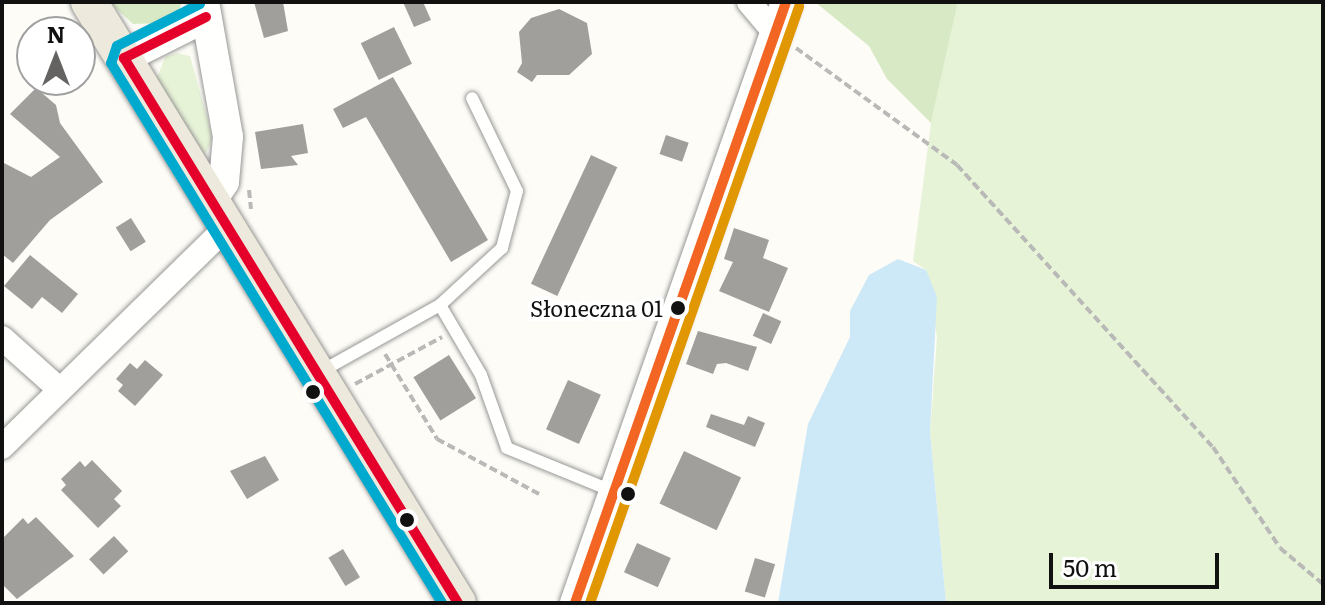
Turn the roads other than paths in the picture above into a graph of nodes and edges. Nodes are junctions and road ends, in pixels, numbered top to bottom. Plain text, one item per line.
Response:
1 (89, 2) edge
2 (749, 2) edge
3 (786, 2) edge
4 (205, 10) edge
5 (775, 33) junction
6 (124, 58) junction
7 (472, 98) dead end
8 (219, 214) junction
9 (440, 305) junction
10 (2, 338) edge
11 (317, 373) junction
12 (59, 389) junction
13 (2, 447) edge
14 (616, 492) junction
15 (458, 603) edge
16 (575, 603) edge

1 - 6 main road
2 - 5 street
3 - 5 street
4 - 6 street
4 - 8 street
5 - 14 street
6 - 8 main road
7 - 9 lane
8 - 11 main road
8 - 12 street
9 - 11 lane
9 - 14 lane
10 - 12 street
11 - 15 main road
12 - 13 street
14 - 16 street

